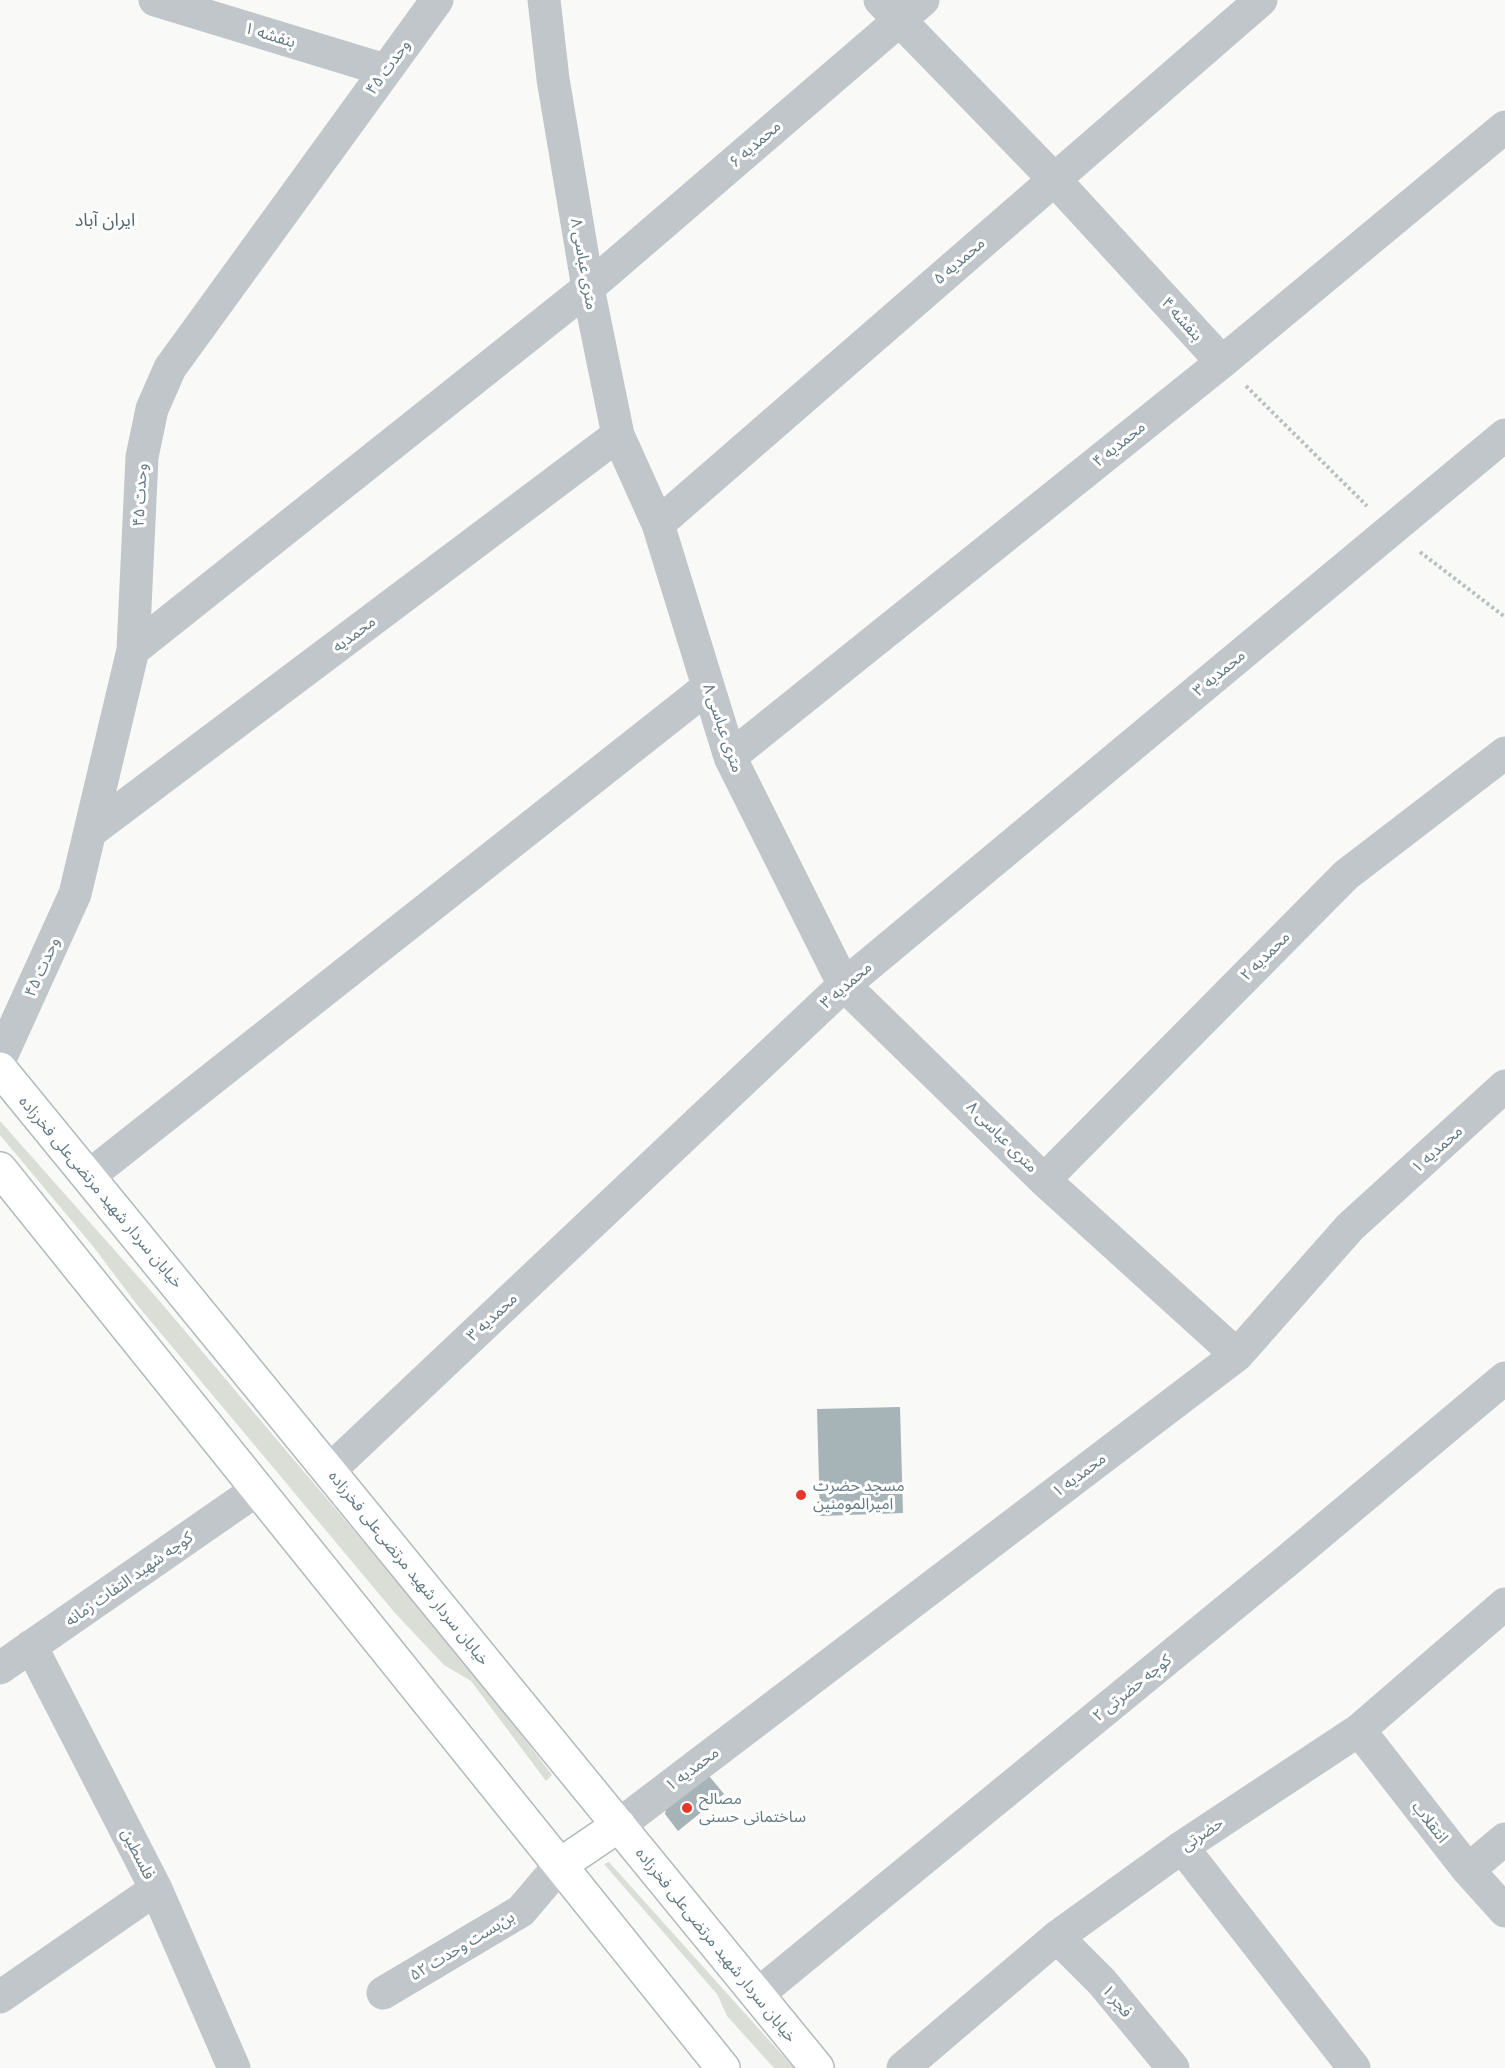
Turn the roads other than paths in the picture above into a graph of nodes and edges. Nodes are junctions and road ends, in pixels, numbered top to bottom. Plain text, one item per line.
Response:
1 (155, 0) edge
2 (437, 0) edge
3 (544, 0) edge
4 (923, 0) edge
5 (1261, 0) edge
6 (889, 11) edge
7 (385, 70) junction
8 (1505, 127) edge
9 (1053, 178) junction
10 (588, 288) junction
11 (1222, 362) junction
12 (618, 435) junction
13 (1505, 435) edge
14 (658, 524) junction
15 (133, 651) junction
16 (708, 687) junction
17 (1505, 753) edge
18 (730, 757) junction
19 (90, 832) junction
20 (844, 985) junction
21 (0, 1059) edge
22 (0, 1069) edge
23 (1505, 1086) edge
24 (0, 1169) edge
25 (90, 1176) junction
26 (1044, 1180) junction
27 (1237, 1355) junction
28 (1505, 1378) edge
29 (329, 1471) junction
30 (258, 1489) junction
31 (1505, 1604) edge
32 (31, 1646) junction
33 (0, 1668) edge
34 (1359, 1730) junction
35 (619, 1826) junction
36 (1505, 1839) edge
37 (1182, 1847) junction
38 (560, 1865) junction
39 (1468, 1870) junction
40 (156, 1889) junction
41 (1505, 1911) edge
42 (1057, 1937) junction
43 (383, 1993) dead end
44 (757, 1995) junction
45 (0, 1997) edge
46 (234, 2068) edge
47 (723, 2068) edge
48 (817, 2068) edge
49 (903, 2068) edge
50 (1173, 2068) edge
51 (1354, 2068) edge

1 - 7 street, بنفشه ۱
2 - 7 street, وحدت ۴۵
3 - 10 street, ۸ متری عباسی
4 - 6 street, محمدیه ۶
5 - 9 street, محمدیه ۵
6 - 9 street, بنفشه ۴
6 - 10 street, محمدیه ۶
7 - 15 street, وحدت ۴۵
8 - 11 street, محمدیه ۴
9 - 11 street, بنفشه ۴
9 - 14 street, محمدیه ۵
10 - 12 street, ۸ متری عباسی
10 - 15 street, محمدیه ۶
11 - 18 street, محمدیه ۴
12 - 14 street, ۸ متری عباسی
12 - 19 street, محمدیه
13 - 20 street, محمدیه ۳
14 - 16 street, ۸ متری عباسی
15 - 19 street, وحدت ۴۵
16 - 18 street, ۸ متری عباسی
16 - 25 street
17 - 26 street, محمدیه ۲
18 - 20 street, ۸ متری عباسی
19 - 21 street, وحدت ۴۵
20 - 26 street, ۸ متری عباسی
20 - 29 street, محمدیه ۳
22 - 25 main road, خیابان سردار شهید مرتضی‌علی فخرزاده
23 - 27 street, محمدیه ۱
24 - 30 main road
25 - 29 main road, خیابان سردار شهید مرتضی‌علی فخرزاده
26 - 27 street, ۸ متری عباسی
27 - 35 street, محمدیه ۱
28 - 44 street, کوچه حضرتی ۲
29 - 35 main road, خیابان سردار شهید مرتضی‌علی فخرزاده
30 - 32 street, کوچه شهید التفات زمانه
30 - 38 main road
31 - 34 street, حضرتی
32 - 33 street, کوچه شهید التفات زمانه
32 - 40 street, فلسطین
34 - 37 street, حضرتی
34 - 39 street, انتقلاب
35 - 38 main road
35 - 44 main road, خیابان سردار شهید مرتضی‌علی فخرزاده
36 - 39 street
37 - 42 street, حضرتی
37 - 51 street
38 - 43 street, بن‌بست وحدت ۵۲
38 - 47 main road
39 - 41 street, انتقلاب
40 - 45 street
40 - 46 street, فلسطین
42 - 49 street, حضرتی
42 - 50 street, فجر ۱
44 - 48 main road, خیابان سردار شهید مرتضی‌علی فخرزاده

